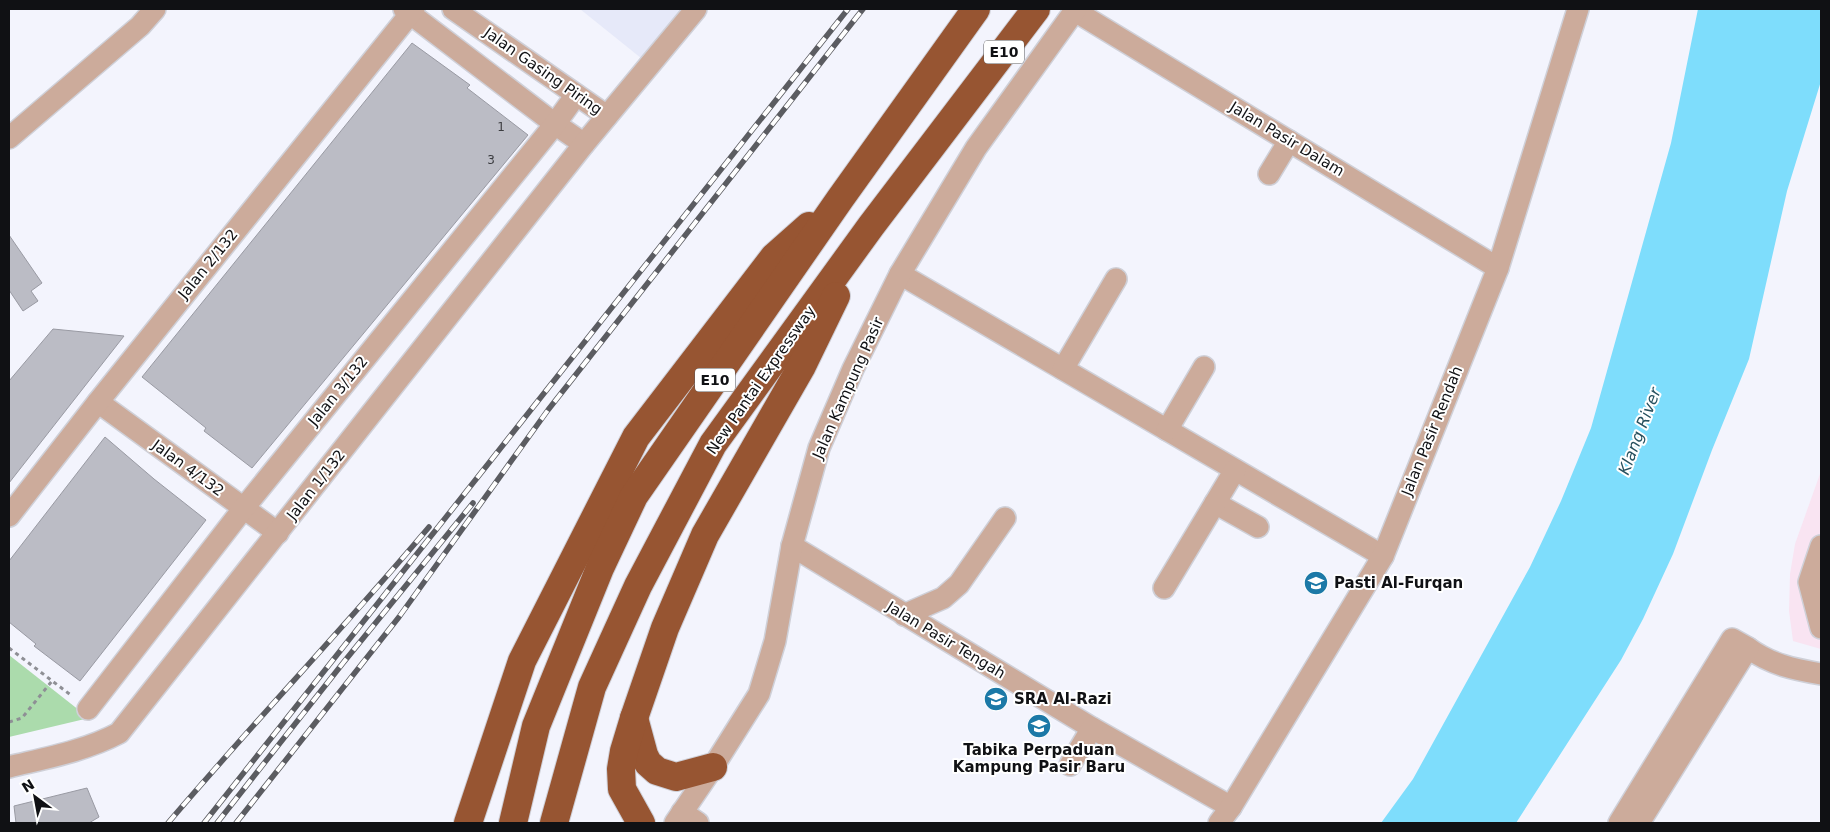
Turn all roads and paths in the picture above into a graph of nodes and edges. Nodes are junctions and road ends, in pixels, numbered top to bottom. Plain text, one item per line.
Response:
1 (155, 9) edge
2 (453, 9) edge
3 (696, 9) edge
4 (976, 9) edge
5 (1036, 9) edge
6 (1578, 9) edge
7 (409, 10) edge
8 (1076, 10) edge
9 (576, 94) junction
10 (607, 116) junction
11 (555, 124) junction
12 (9, 138) edge
13 (1289, 141) junction
14 (584, 144) junction
15 (1269, 174) dead end
16 (840, 199) junction
17 (871, 226) junction
18 (1498, 268) junction
19 (900, 274) junction
20 (1116, 279) dead end
21 (1204, 366) dead end
22 (1063, 369) junction
23 (98, 402) junction
24 (1167, 430) junction
25 (1235, 470) junction
26 (1216, 503) junction
27 (243, 509) junction
28 (9, 516) edge
29 (1005, 518) dead end
30 (1258, 527) dead end
31 (278, 533) junction
32 (792, 546) junction
33 (1821, 546) edge
34 (1382, 556) junction
35 (1164, 588) dead end
36 (904, 615) junction
37 (1821, 628) edge
38 (9, 648) edge
39 (1748, 648) junction
40 (1821, 674) edge
41 (52, 681) junction
42 (88, 709) joint
43 (634, 718) junction
44 (9, 722) edge
45 (1092, 728) junction
46 (1070, 765) dead end
47 (9, 767) edge
48 (714, 767) junction
49 (1225, 815) edge
50 (685, 820) edge
51 (468, 823) edge
52 (513, 823) edge
53 (554, 823) edge
54 (641, 823) edge
55 (1619, 823) edge
56 (1639, 823) edge

1 - 12 street
2 - 9 street, Jalan Gasing Piring
3 - 10 street, Jalan 1/132
4 - 16 highway, E10
5 - 17 highway, New Pantai Expressway / E10
6 - 18 street, Jalan Pasir Rendah
7 - 11 street, Jalan 2/132
7 - 23 street, Jalan 2/132
8 - 13 street, Jalan Pasir Dalam
8 - 19 street, Jalan Kampung Pasir
9 - 10 street, Jalan Gasing Piring
9 - 11 street, Jalan 3/132
10 - 14 street, Jalan 1/132
11 - 14 street, Jalan 2/132
11 - 27 street, Jalan 3/132
13 - 15 street
13 - 18 street, Jalan Pasir Dalam
14 - 31 street, Jalan 1/132
16 - 51 highway
16 - 52 highway, E10
17 - 43 highway
17 - 53 highway, New Pantai Expressway / E10
18 - 34 street, Jalan Pasir Rendah
19 - 22 street
19 - 32 street, Jalan Kampung Pasir
20 - 22 street
21 - 24 street
22 - 24 street
23 - 27 street, Jalan 4/132
23 - 28 street, Jalan 2/132
24 - 25 street
25 - 26 street
25 - 34 street
26 - 30 street
26 - 35 street
27 - 31 street, Jalan 4/132
27 - 42 street, Jalan 3/132
29 - 36 street
31 - 47 street, Jalan 1/132
32 - 36 street, Jalan Pasir Tengah
32 - 48 street, Jalan Kampung Pasir
33 - 37 street
34 - 49 street, Jalan Pasir Rendah
36 - 45 street, Jalan Pasir Tengah
38 - 41 path
39 - 40 street
39 - 55 street
39 - 56 street
41 - 42 path
41 - 44 path
43 - 48 highway
43 - 54 highway
45 - 46 street
45 - 49 street, Jalan Pasir Tengah
48 - 50 street, Jalan Kampung Pasir

